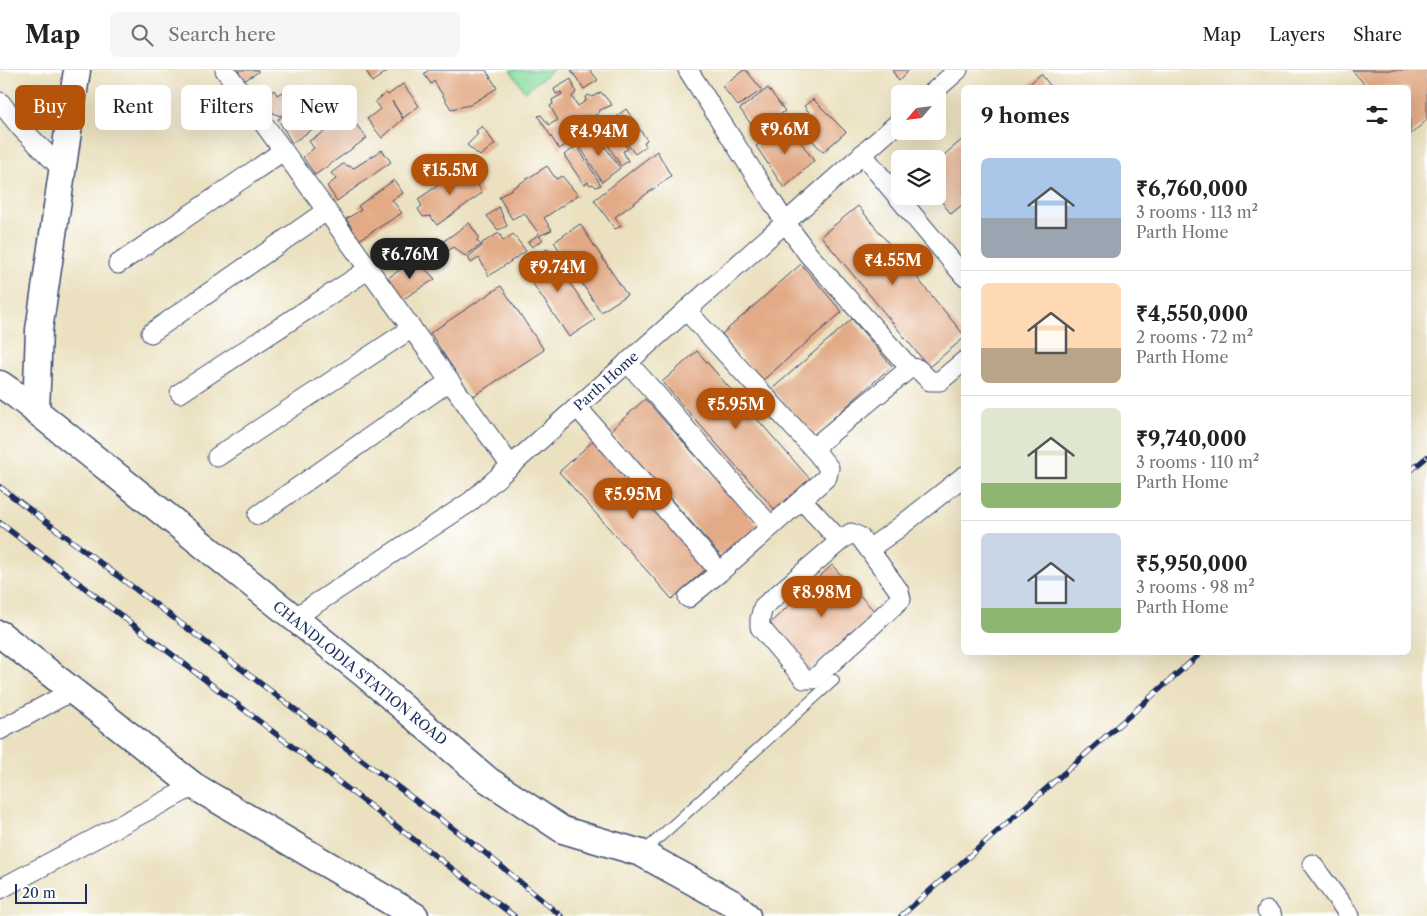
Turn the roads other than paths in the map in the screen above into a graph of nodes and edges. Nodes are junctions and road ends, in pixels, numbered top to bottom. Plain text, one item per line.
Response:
1 (77, 70) edge
2 (225, 70) edge
3 (688, 70) edge
4 (958, 70) edge
5 (941, 85) edge
6 (0, 102) edge
7 (891, 129) edge
8 (283, 150) junction
9 (862, 154) junction
10 (62, 168) junction
11 (326, 211) junction
12 (785, 222) junction
13 (118, 264) dead end
14 (369, 269) junction
15 (961, 272) edge
16 (686, 310) junction
17 (412, 328) junction
18 (151, 333) dead end
19 (627, 362) junction
20 (961, 364) edge
21 (910, 368) junction
22 (450, 381) junction
23 (0, 384) edge
24 (180, 393) dead end
25 (577, 407) junction
26 (36, 412) junction
27 (817, 453) junction
28 (217, 457) dead end
29 (511, 466) junction
30 (961, 478) edge
31 (802, 500) junction
32 (258, 515) dead end
33 (771, 527) junction
34 (840, 541) junction
35 (876, 544) dead end
36 (720, 572) junction
37 (688, 598) dead end
38 (294, 618) junction
39 (0, 634) edge
40 (834, 680) dead end
41 (72, 690) junction
42 (0, 730) edge
43 (194, 786) junction
44 (641, 853) junction
45 (1312, 864) dead end
46 (0, 889) edge
47 (415, 916) edge
48 (747, 916) edge
49 (1350, 916) edge

1 - 10 street
2 - 8 street
3 - 12 street
4 - 5 street
6 - 10 street
7 - 9 street, Parth Home
8 - 11 street
8 - 13 street
9 - 12 street, Parth Home
9 - 15 street
10 - 26 street
11 - 14 street
11 - 18 street
12 - 16 street, Parth Home
12 - 21 street
14 - 17 street
14 - 24 street
16 - 19 street, Parth Home
16 - 27 street
17 - 22 street
17 - 28 street
19 - 25 street, Parth Home
19 - 33 street
20 - 21 street
21 - 27 street
22 - 29 street
22 - 32 street
23 - 26 street, CHANDLODIA STATION ROAD
25 - 29 street, Parth Home
25 - 36 street
26 - 38 street, CHANDLODIA STATION ROAD
27 - 31 street
29 - 38 street, Parth Home
30 - 35 street
31 - 33 street
31 - 34 street
33 - 36 street
34 - 34 street
36 - 37 street
38 - 44 street, CHANDLODIA STATION ROAD
39 - 41 street
40 - 44 lane
41 - 42 street
41 - 43 street
43 - 46 street
43 - 47 street
44 - 48 street, CHANDLODIA STATION ROAD
45 - 49 street

